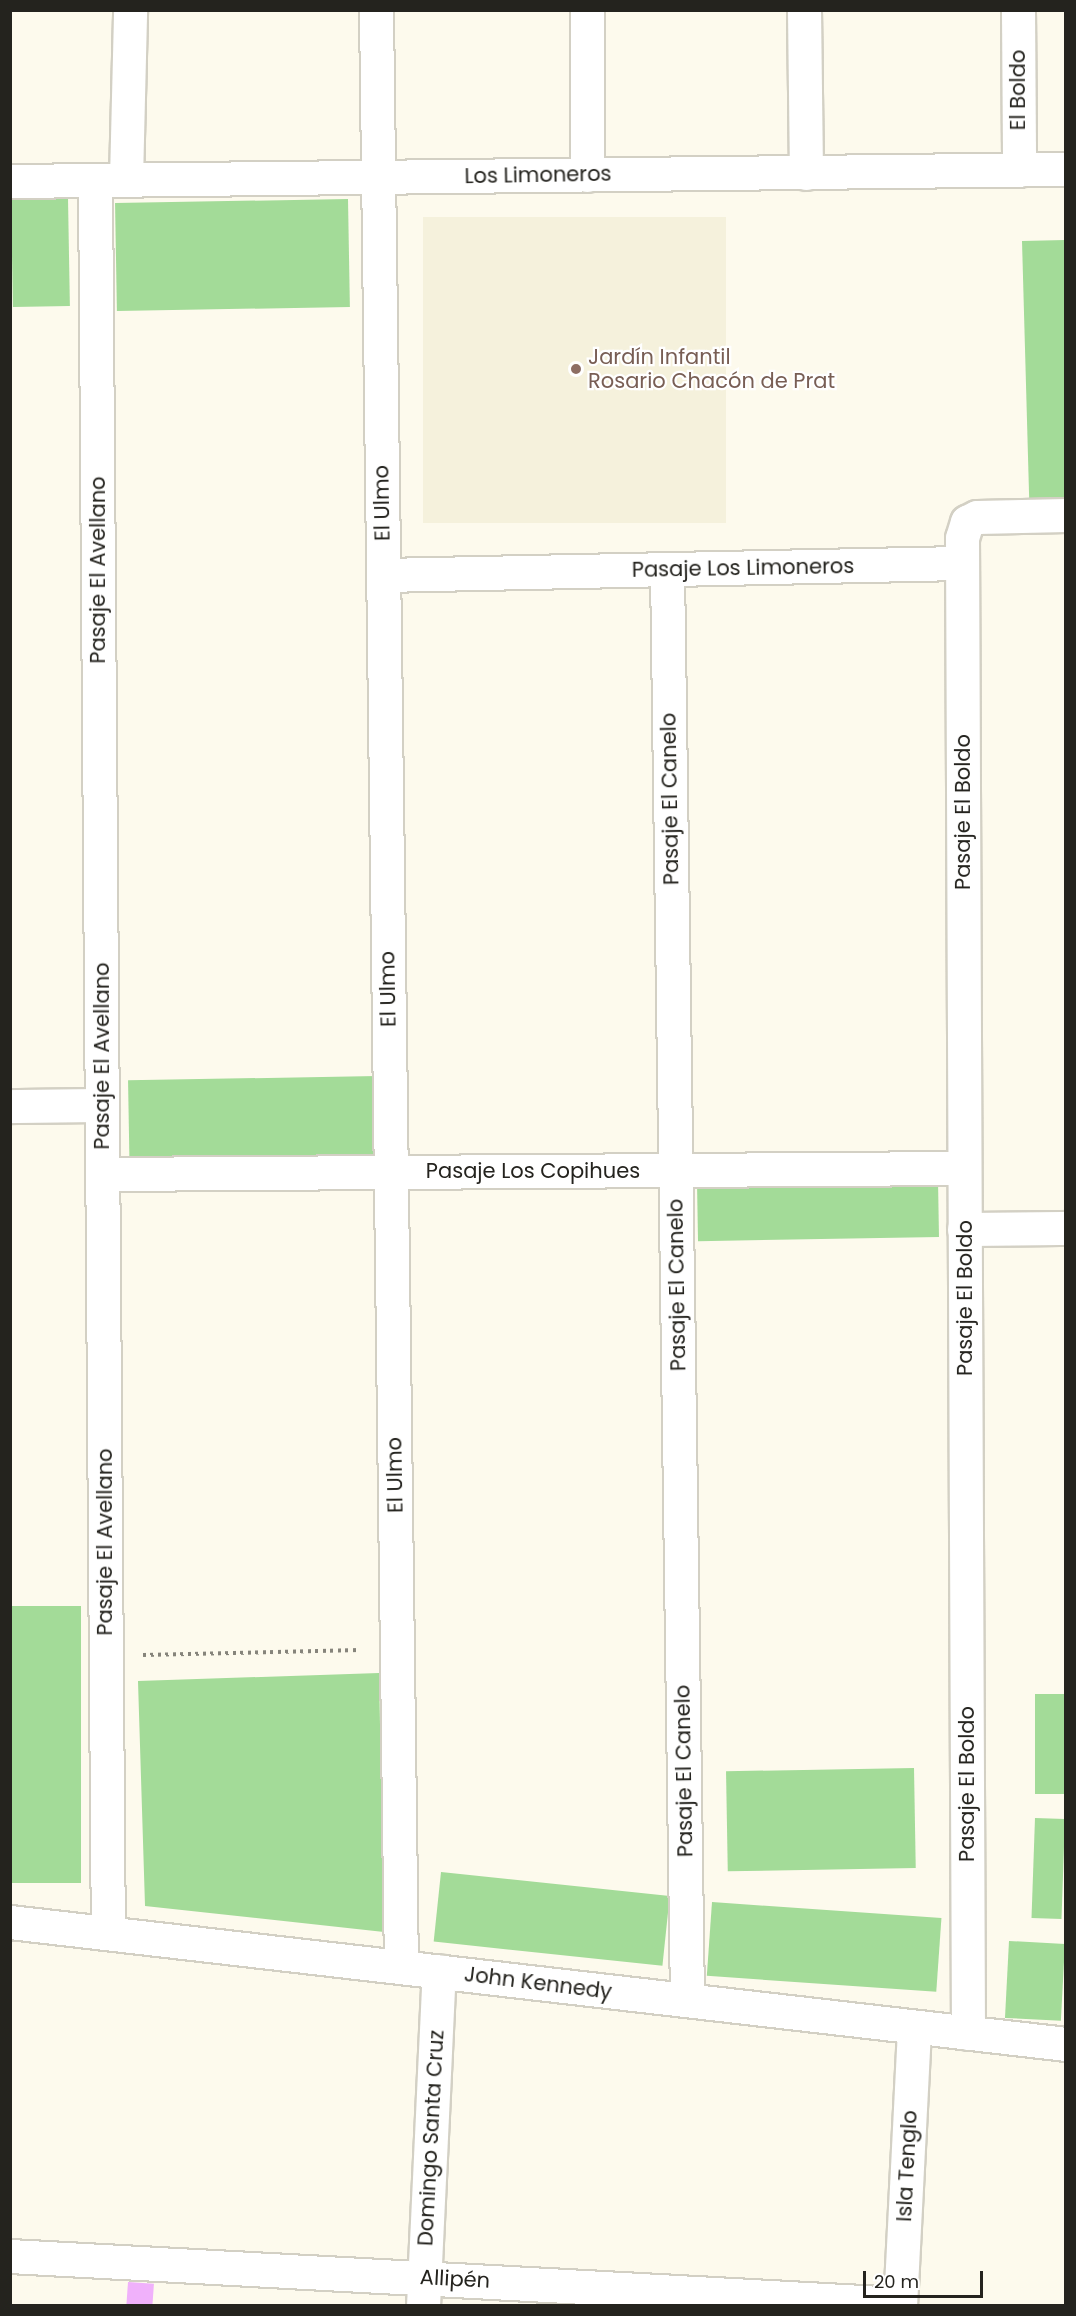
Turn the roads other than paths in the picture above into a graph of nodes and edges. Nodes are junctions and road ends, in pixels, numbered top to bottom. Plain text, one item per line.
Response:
1 (130, 10) edge
2 (376, 10) edge
3 (586, 10) edge
4 (804, 10) edge
5 (1018, 10) edge
6 (1019, 170) junction
7 (1065, 170) edge
8 (806, 172) junction
9 (587, 175) junction
10 (377, 177) junction
11 (111, 180) junction
12 (10, 181) edge
13 (1065, 515) edge
14 (962, 563) junction
15 (667, 569) junction
16 (383, 575) junction
17 (102, 1105) junction
18 (10, 1106) edge
19 (964, 1168) junction
20 (675, 1170) junction
21 (391, 1172) junction
22 (103, 1174) junction
23 (1065, 1228) edge
24 (964, 1229) junction
25 (10, 1922) edge
26 (108, 1933) junction
27 (401, 1967) junction
28 (439, 1971) junction
29 (687, 2000) junction
30 (914, 2027) junction
31 (968, 2033) junction
32 (1065, 2044) edge
33 (10, 2256) edge
34 (424, 2292) edge
35 (900, 2305) edge

1 - 11 street, Pasaje El Avellano
2 - 10 street, El Ulmo
3 - 9 street
4 - 8 street
5 - 6 street, El Boldo
6 - 7 street, Los Limoneros
6 - 8 street, Los Limoneros
8 - 9 street, Los Limoneros
9 - 10 street, Los Limoneros
10 - 11 street, Los Limoneros
10 - 16 street, El Ulmo
11 - 12 street, Los Limoneros
11 - 17 street, Pasaje El Avellano
13 - 14 street
14 - 15 street, Pasaje Los Limoneros
14 - 19 street, Pasaje El Boldo
15 - 16 street, Pasaje Los Limoneros
15 - 20 street, Pasaje El Canelo
16 - 21 street, El Ulmo
17 - 18 street
17 - 22 street, Pasaje El Avellano
19 - 20 street, Pasaje Los Copihues
19 - 24 street, Pasaje El Boldo
20 - 21 street, Pasaje Los Copihues
20 - 29 street, Pasaje El Canelo
21 - 22 street, Pasaje Los Copihues
21 - 27 street, El Ulmo
22 - 26 street, Pasaje El Avellano
23 - 24 street
24 - 31 street, Pasaje El Boldo
25 - 26 street, John Kennedy
26 - 27 street, John Kennedy
27 - 28 street, John Kennedy
28 - 29 street, John Kennedy
28 - 34 street, Domingo Santa Cruz
29 - 30 street, John Kennedy
30 - 31 street, John Kennedy
30 - 35 street, Isla Tenglo
31 - 32 street, John Kennedy
33 - 34 street, Allipén
34 - 35 street, Allipén

